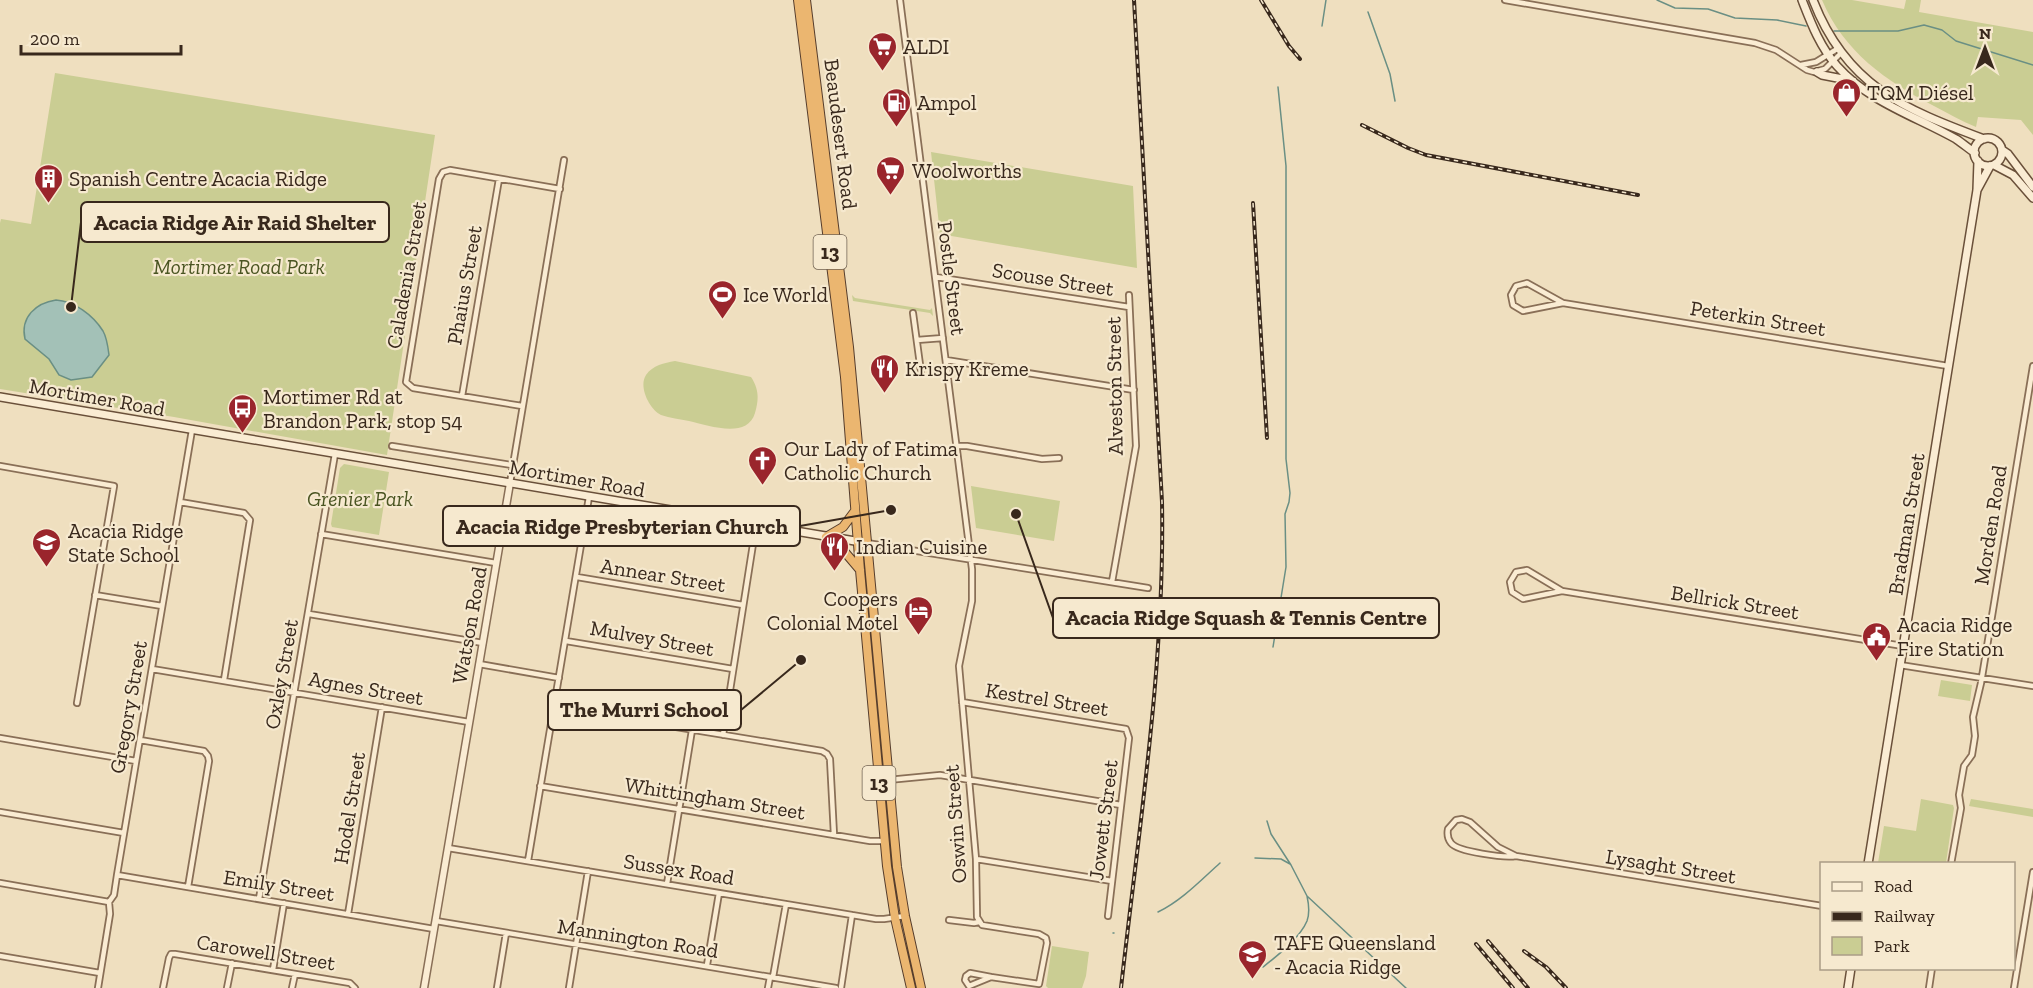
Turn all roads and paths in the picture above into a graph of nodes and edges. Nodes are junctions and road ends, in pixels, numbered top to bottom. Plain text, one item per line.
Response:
1 (798, 0) edge
2 (806, 0) edge
3 (900, 0) edge
4 (1505, 0) edge
5 (1803, 0) edge
6 (1813, 0) edge
7 (1839, 51) junction
8 (1831, 58) junction
9 (1801, 65) junction
10 (1817, 72) junction
11 (1853, 81) junction
12 (1984, 139) junction
13 (2002, 150) junction
14 (1975, 153) junction
15 (564, 160) dead end
16 (1978, 161) junction
17 (1992, 165) junction
18 (499, 179) junction
19 (2033, 187) edge
20 (560, 189) junction
21 (1977, 190) junction
22 (2033, 198) edge
23 (936, 277) junction
24 (1129, 295) dead end
25 (1563, 303) junction
26 (1129, 308) junction
27 (913, 313) dead end
28 (943, 338) junction
29 (917, 340) junction
30 (946, 360) junction
31 (1948, 366) junction
32 (2033, 366) edge
33 (921, 372) dead end
34 (1134, 390) junction
35 (462, 396) junction
36 (0, 397) edge
37 (522, 406) junction
38 (192, 430) junction
39 (958, 446) junction
40 (392, 447) dead end
41 (335, 454) junction
42 (1059, 458) dead end
43 (512, 465) junction
44 (0, 466) edge
45 (510, 483) junction
46 (589, 496) junction
47 (180, 502) junction
48 (855, 511) junction
49 (756, 525) junction
50 (321, 534) junction
51 (830, 537) junction
52 (857, 542) junction
53 (867, 543) junction
54 (971, 560) junction
55 (496, 563) junction
56 (860, 570) junction
57 (576, 577) junction
58 (1112, 582) junction
59 (1148, 588) dead end
60 (1562, 591) junction
61 (95, 595) junction
62 (743, 605) junction
63 (162, 606) junction
64 (309, 614) junction
65 (566, 640) junction
66 (483, 643) junction
67 (1903, 646) junction
68 (479, 664) junction
69 (1900, 665) junction
70 (152, 669) junction
71 (733, 669) junction
72 (559, 678) junction
73 (1982, 678) junction
74 (224, 680) junction
75 (2033, 686) edge
76 (295, 692) junction
77 (962, 702) junction
78 (77, 703) dead end
79 (382, 707) junction
80 (554, 707) junction
81 (469, 722) junction
82 (1126, 729) joint
83 (692, 730) junction
84 (723, 735) junction
85 (0, 738) edge
86 (140, 740) junction
87 (136, 761) junction
88 (969, 779) junction
89 (888, 780) junction
90 (540, 786) junction
91 (1121, 805) junction
92 (679, 809) junction
93 (0, 812) edge
94 (124, 833) junction
95 (834, 835) junction
96 (885, 841) junction
97 (448, 848) junction
98 (1516, 856) junction
99 (976, 859) junction
100 (528, 861) junction
101 (1868, 862) edge
102 (1951, 862) edge
103 (588, 871) junction
104 (2033, 872) edge
105 (117, 875) junction
106 (1112, 880) junction
107 (0, 883) edge
108 (667, 884) junction
109 (188, 887) junction
110 (719, 893) junction
111 (259, 899) junction
112 (109, 902) junction
113 (284, 903) junction
114 (786, 904) junction
115 (1820, 906) edge
116 (348, 914) junction
117 (852, 915) junction
118 (905, 916) junction
119 (1108, 916) dead end
120 (895, 918) junction
121 (949, 920) dead end
122 (436, 921) junction
123 (979, 922) junction
124 (434, 929) junction
125 (506, 933) junction
126 (576, 945) junction
127 (0, 956) edge
128 (232, 963) junction
129 (707, 965) junction
130 (273, 970) junction
131 (1851, 970) edge
132 (1932, 970) edge
133 (100, 973) junction
134 (295, 974) junction
135 (772, 977) junction
136 (991, 977) junction
137 (908, 986) edge
138 (355, 987) edge
139 (98, 988) edge
140 (163, 988) edge
141 (227, 988) edge
142 (292, 988) edge
143 (424, 988) edge
144 (497, 988) edge
145 (569, 988) edge
146 (768, 988) edge
147 (836, 988) edge
148 (841, 988) edge
149 (921, 988) edge
150 (1848, 988) edge
151 (1929, 988) edge
152 (2014, 988) edge

1 - 48 highway, Beaudesert Road / 13
2 - 53 highway, Beaudesert Road / 13
3 - 23 street, Postle Street
4 - 9 street
5 - 8 main road
6 - 7 main road
7 - 8 street
7 - 12 main road
8 - 9 street
8 - 10 street
8 - 11 main road
9 - 10 street
10 - 11 main road
11 - 14 main road
12 - 13 main road
12 - 14 main road
13 - 17 main road
13 - 19 main road
14 - 16 main road
15 - 20 street, Watson Road
16 - 17 main road
16 - 21 main road, Bradman Street
17 - 21 main road, Bradman Street
17 - 22 main road
18 - 20 street
18 - 35 street, Phaius Street
18 - 35 street, Caladenia Street
20 - 37 street, Watson Road
21 - 31 main road, Bradman Street
23 - 26 street, Scouse Street
23 - 28 street, Postle Street
24 - 26 street, Alveston Street
25 - 25 street, Peterkin Street
25 - 31 street, Peterkin Street
26 - 34 street, Alveston Street
27 - 29 street
28 - 29 street
28 - 30 street, Postle Street
29 - 33 street
30 - 34 street
30 - 39 street, Postle Street
31 - 67 main road, Bradman Street
32 - 73 street, Morden Road
34 - 58 street, Alveston Street
35 - 37 street
36 - 38 main road, Mortimer Road
37 - 43 street, Watson Road
38 - 41 main road, Mortimer Road
38 - 47 street, Gregory Street
39 - 42 street
39 - 54 street, Postle Street
40 - 43 street, Mortimer Road
41 - 45 main road, Mortimer Road
41 - 50 street, Oxley Street
43 - 45 street, Watson Road
44 - 61 street
45 - 46 main road, Mortimer Road
45 - 55 street, Watson Road
46 - 49 main road, Mortimer Road
46 - 57 street
47 - 63 street, Gregory Street
47 - 74 street
48 - 51 highway
48 - 52 highway, Beaudesert Road / 13
49 - 51 main road, Mortimer Road
49 - 62 street
50 - 55 street
50 - 64 street, Oxley Street
51 - 52 main road, Mortimer Road
51 - 56 highway
52 - 53 main road, Mortimer Road
52 - 56 highway, Beaudesert Road / 13
53 - 54 street, Mortimer Road
53 - 89 highway, Beaudesert Road / 13
54 - 58 street, Mortimer Road
54 - 77 street, Oswin Street
55 - 66 street, Watson Road
56 - 96 highway, Beaudesert Road / 13
57 - 62 street, Annear Street
57 - 65 street
58 - 59 street, Mortimer Road
60 - 60 street, Bellrick Street
60 - 67 street, Bellrick Street
61 - 63 street
61 - 78 street
62 - 71 street
63 - 70 street, Gregory Street
64 - 66 street
64 - 76 street, Oxley Street
65 - 71 street, Mulvey Street
65 - 72 street
66 - 68 street, Watson Road
67 - 69 main road, Bradman Street
68 - 72 street
68 - 81 street, Watson Road
69 - 73 street
69 - 101 main road, Bradman Street
70 - 74 street, Agnes Street
70 - 86 street, Gregory Street
71 - 84 street
72 - 80 street
73 - 75 street
73 - 102 street, Morden Road
74 - 76 street, Agnes Street
76 - 79 street, Agnes Street
76 - 111 street, Oxley Street
77 - 82 street, Kestrel Street
77 - 88 street, Oswin Street
79 - 81 street, Agnes Street
79 - 116 street, Hodel Street
80 - 83 street
80 - 90 street
81 - 97 street, Watson Road
82 - 91 street, Jowett Street
83 - 84 street
83 - 92 street
84 - 95 street
85 - 87 street
86 - 87 street, Gregory Street
86 - 109 street
87 - 94 street, Gregory Street
88 - 89 street
88 - 91 street
88 - 99 street, Oswin Street
89 - 118 highway, Beaudesert Road / 13
90 - 92 street, Whittingham Street
90 - 100 street
91 - 106 street, Jowett Street
92 - 95 street, Whittingham Street
92 - 108 street
93 - 94 street
94 - 105 street, Gregory Street
95 - 96 street, Whittingham Street
96 - 120 highway, Beaudesert Road / 13
97 - 100 street, Sussex Road
97 - 122 street, Watson Road
98 - 98 street, Lysaght Street
98 - 115 street, Lysaght Street
99 - 106 street
99 - 123 street, Oswin Street
100 - 103 street, Sussex Road
103 - 108 street, Sussex Road
103 - 126 street
104 - 152 street
105 - 109 street, Emily Street
105 - 112 street, Gregory Street
106 - 119 street, Jowett Street
107 - 112 street
108 - 110 street, Sussex Road
109 - 111 street, Emily Street
110 - 114 street, Sussex Road
110 - 129 street
111 - 113 street, Emily Street
112 - 133 street, Gregory Street
113 - 116 street, Emily Street
113 - 130 street
114 - 117 street, Sussex Road
114 - 135 street
116 - 124 street, Emily Street
117 - 120 street, Sussex Road
117 - 148 street
118 - 120 street, Sussex Road
118 - 149 highway, Beaudesert Road / 13
120 - 137 highway, Beaudesert Road / 13
121 - 123 street
122 - 124 street, Watson Road
122 - 125 street, Mannington Road
123 - 136 street
124 - 143 street, Watson Road
125 - 126 street, Mannington Road
125 - 144 street
126 - 129 street, Mannington Road
126 - 145 street
127 - 133 street
128 - 130 street, Carowell Street
128 - 140 street, Carowell Street
128 - 141 street
129 - 135 street, Mannington Road
130 - 134 street, Carowell Street
131 - 150 main road
132 - 151 street
133 - 139 street, Gregory Street
134 - 138 street, Carowell Street
134 - 142 street
135 - 146 street
135 - 147 street, Mannington Road
136 - 136 street

